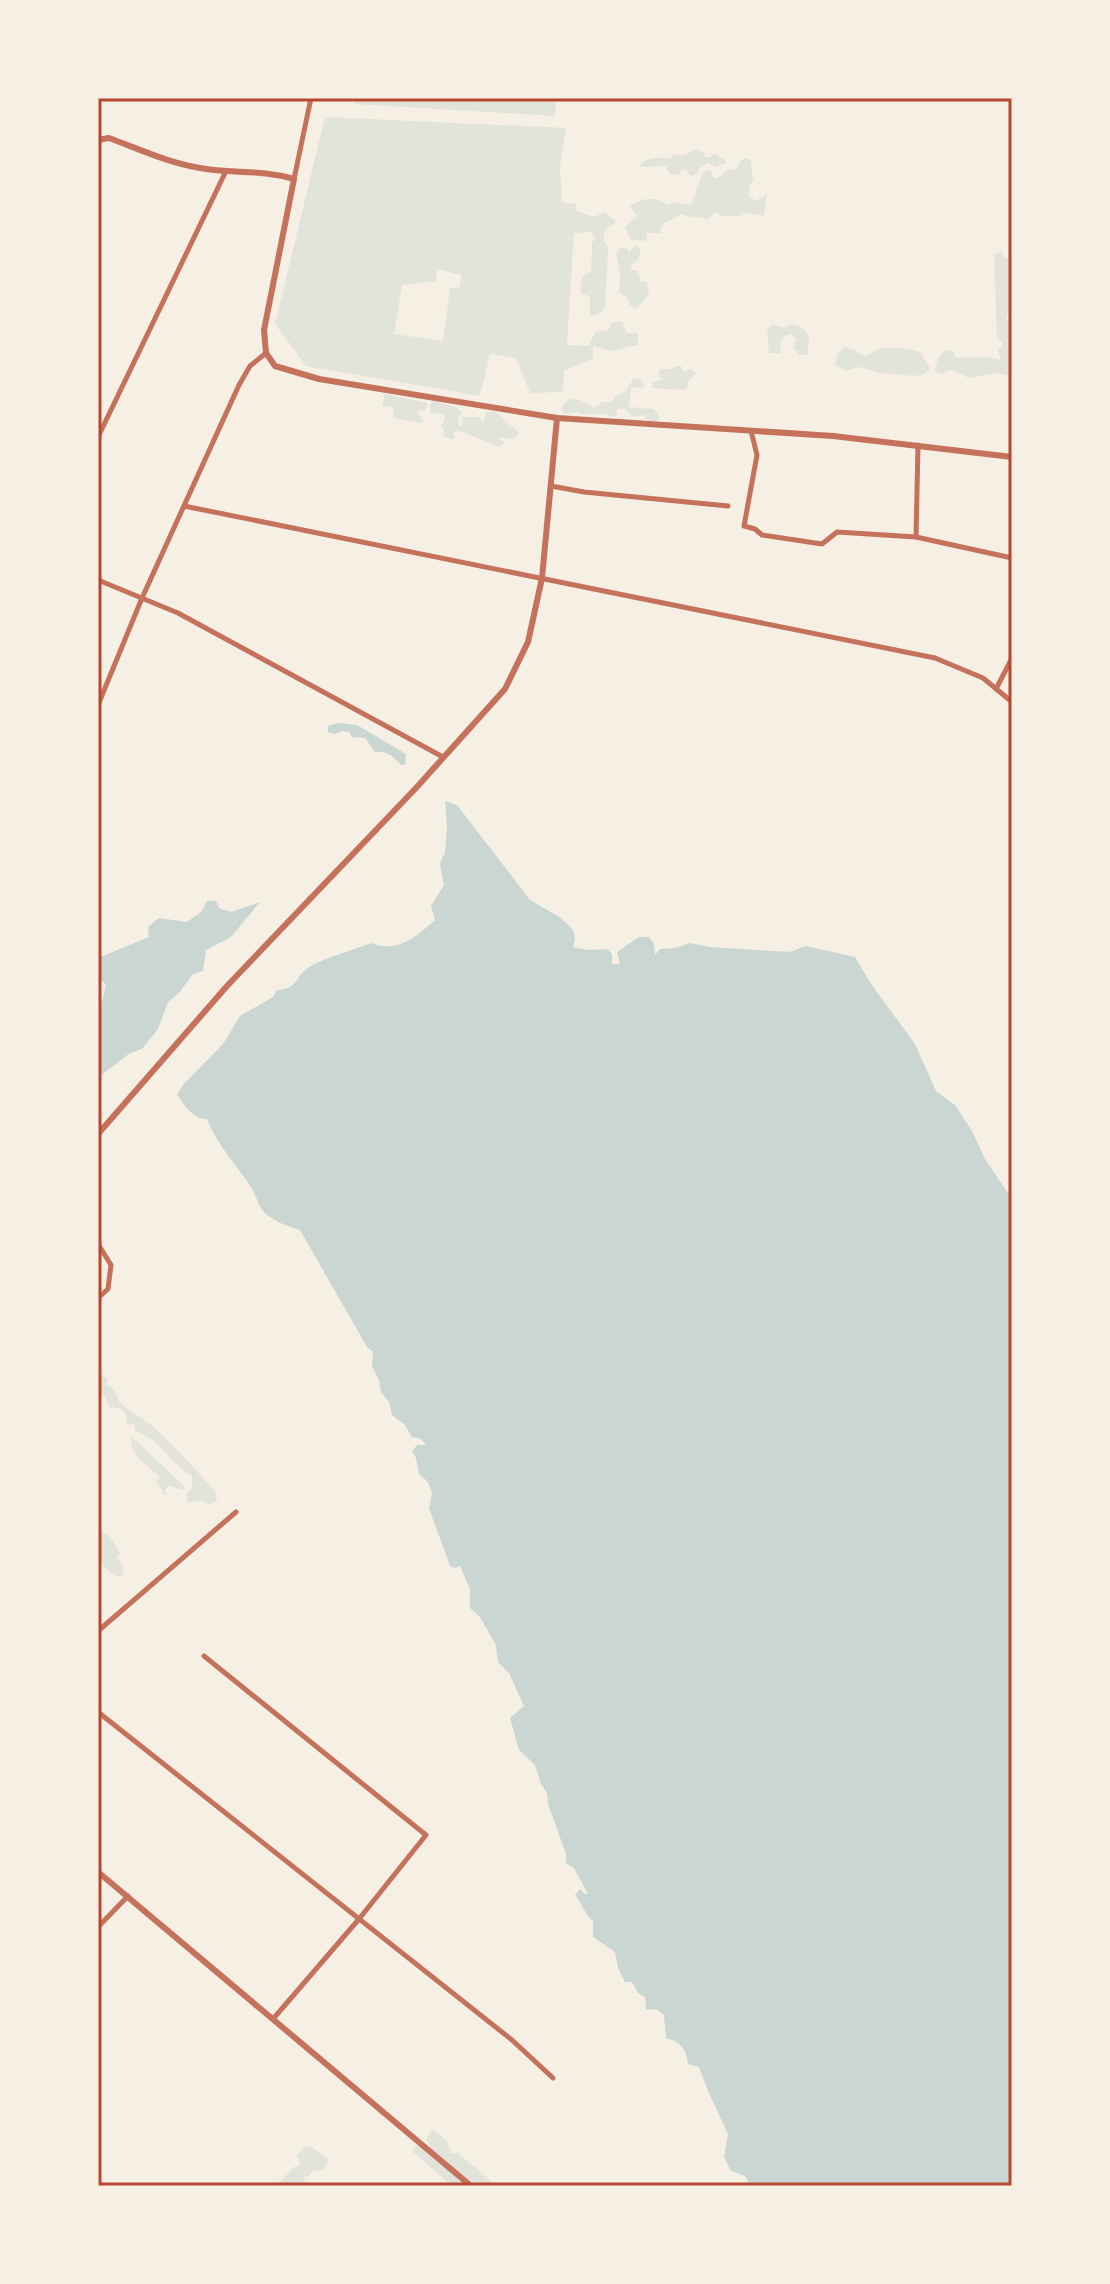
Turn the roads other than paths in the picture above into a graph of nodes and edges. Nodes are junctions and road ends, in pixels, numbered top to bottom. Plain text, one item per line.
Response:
1 (311, 98) edge
2 (98, 140) edge
3 (226, 171) junction
4 (294, 179) junction
5 (266, 353) junction
6 (557, 418) junction
7 (751, 431) junction
8 (98, 437) edge
9 (918, 445) junction
10 (1012, 457) edge
11 (551, 486) junction
12 (184, 506) junction
13 (728, 506) dead end
14 (916, 537) junction
15 (1012, 558) edge
16 (542, 578) junction
17 (98, 580) edge
18 (142, 598) junction
19 (1012, 658) edge
20 (996, 689) junction
21 (1012, 702) edge
22 (98, 705) edge
23 (443, 757) junction
24 (98, 1134) edge
25 (98, 1244) edge
26 (98, 1298) edge
27 (236, 1512) dead end
28 (98, 1631) edge
29 (204, 1656) dead end
30 (98, 1712) edge
31 (98, 1872) edge
32 (128, 1896) junction
33 (359, 1919) junction
34 (98, 1927) edge
35 (273, 2019) junction
36 (553, 2078) dead end
37 (471, 2186) edge

1 - 4 street
2 - 3 street
3 - 4 street
3 - 8 street
4 - 5 street
5 - 6 street
5 - 12 street
6 - 7 street
6 - 11 street
7 - 9 street
7 - 14 street
9 - 10 street
9 - 14 street
11 - 13 street
11 - 16 street
12 - 16 street
12 - 18 street
14 - 15 street
16 - 20 street
16 - 23 street
17 - 18 street
18 - 22 street
18 - 23 street
19 - 20 street
20 - 21 street
23 - 24 street
25 - 26 street
27 - 28 street
29 - 33 street
30 - 33 street
31 - 32 street
32 - 34 street
32 - 35 street
33 - 35 street
33 - 36 street
35 - 37 street

